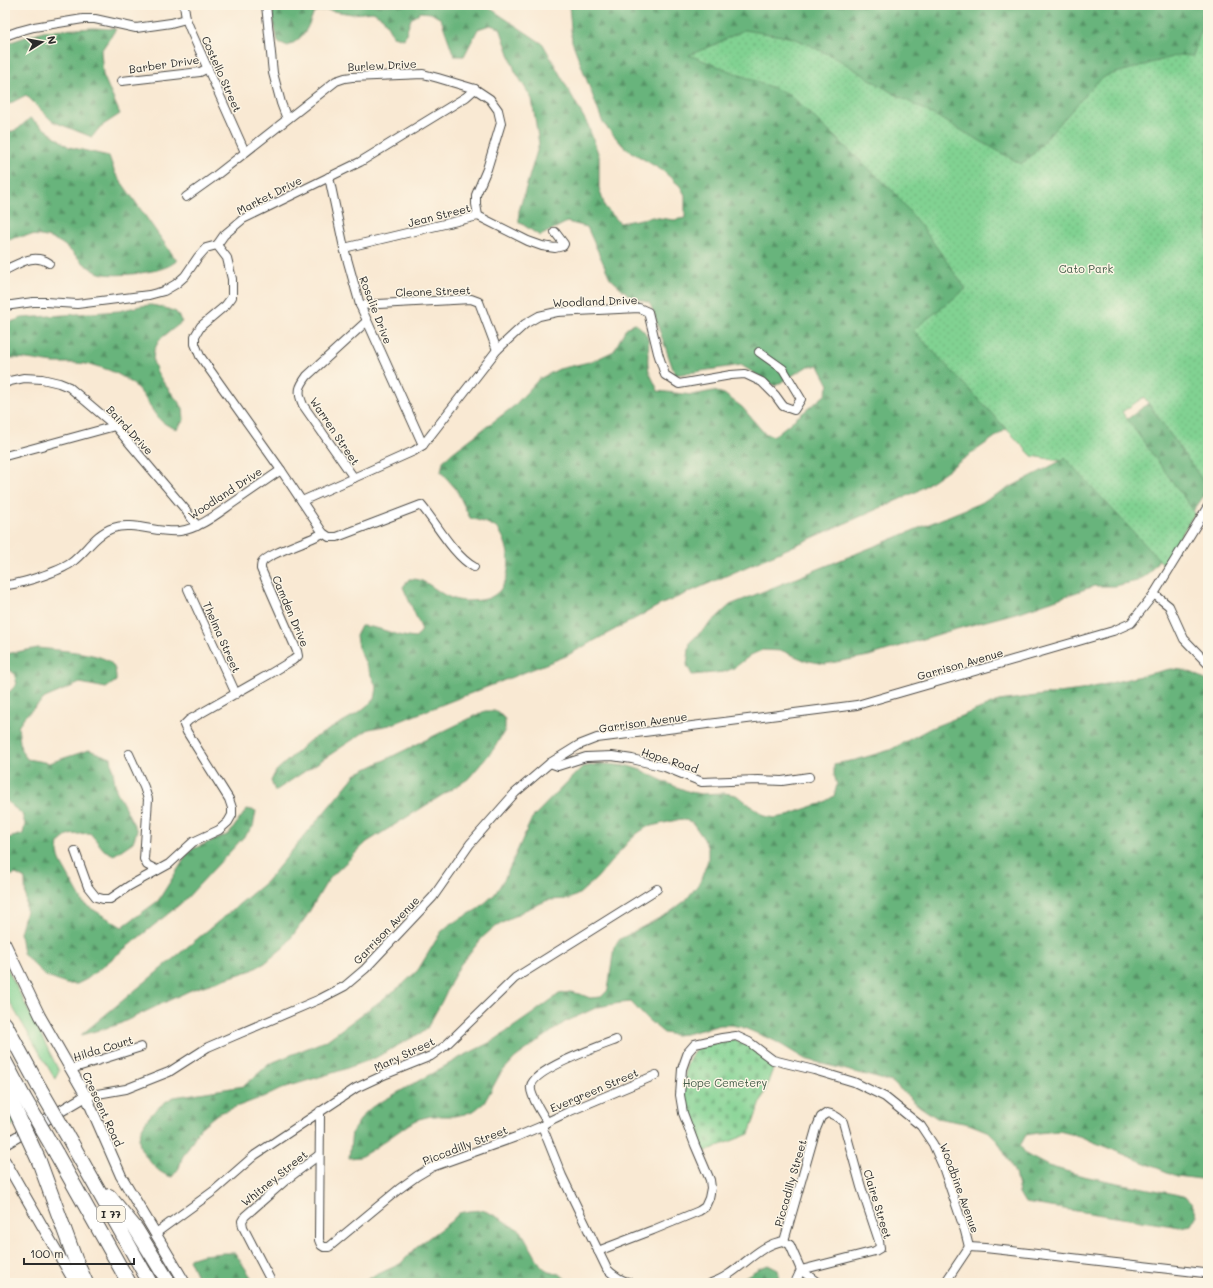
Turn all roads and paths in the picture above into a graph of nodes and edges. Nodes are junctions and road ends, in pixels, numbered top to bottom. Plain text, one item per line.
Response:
1 (184, 5) edge
2 (266, 5) edge
3 (186, 19) junction
4 (5, 36) edge
5 (208, 68) junction
6 (122, 80) dead end
7 (475, 89) junction
8 (287, 119) junction
9 (245, 152) junction
10 (329, 177) junction
11 (186, 197) dead end
12 (478, 216) junction
13 (555, 232) dead end
14 (217, 245) junction
15 (344, 248) junction
16 (50, 263) dead end
17 (5, 270) edge
18 (360, 305) junction
19 (5, 306) edge
20 (366, 321) junction
21 (497, 350) junction
22 (758, 352) dead end
23 (5, 383) edge
24 (115, 426) junction
25 (423, 444) junction
26 (5, 456) edge
27 (281, 470) junction
28 (354, 478) junction
29 (302, 501) junction
30 (1208, 506) edge
31 (197, 526) junction
32 (323, 533) junction
33 (474, 567) dead end
34 (5, 585) edge
35 (188, 589) dead end
36 (1154, 594) junction
37 (1208, 664) edge
38 (236, 694) junction
39 (129, 754) dead end
40 (550, 763) junction
41 (809, 777) dead end
42 (75, 851) dead end
43 (157, 870) junction
44 (657, 890) dead end
45 (5, 943) edge
46 (5, 1024) edge
47 (616, 1040) dead end
48 (141, 1047) dead end
49 (5, 1062) edge
50 (71, 1069) junction
51 (656, 1075) dead end
52 (5, 1088) edge
53 (86, 1096) junction
54 (17, 1100) junction
55 (320, 1111) junction
56 (821, 1117) joint
57 (544, 1124) junction
58 (5, 1144) edge
59 (319, 1155) junction
60 (5, 1161) edge
61 (86, 1168) junction
62 (156, 1233) junction
63 (784, 1241) junction
64 (969, 1247) junction
65 (598, 1251) junction
66 (801, 1270) junction
67 (1208, 1275) edge
68 (75, 1283) edge
69 (86, 1283) edge
70 (129, 1283) edge
71 (150, 1283) edge
72 (169, 1283) edge
73 (185, 1283) edge
74 (272, 1283) edge
75 (631, 1283) edge
76 (711, 1283) edge
77 (795, 1283) edge
78 (818, 1283) edge
79 (945, 1283) edge

1 - 3 street, Costello Street
2 - 8 street
3 - 4 street
3 - 5 street, Costello Street
5 - 6 street, Barber Drive
5 - 9 street, Costello Street
7 - 8 street, Burlew Drive
7 - 10 street, Market Drive
7 - 12 street, Burlew Drive
8 - 9 street, Burlew Drive
9 - 11 street, Burlew Drive
10 - 14 street, Market Drive
10 - 15 street, Rosalie Drive
12 - 13 street, Jean Street
12 - 15 street, Jean Street
14 - 19 street, Market Drive
14 - 27 street
15 - 18 street, Rosalie Drive
16 - 17 street
18 - 20 street, Rosalie Drive
18 - 21 street, Cleone Street
20 - 25 street, Rosalie Drive
20 - 28 street, Warren Street
21 - 22 street, Woodland Drive
21 - 25 street, Woodland Drive
23 - 24 street, Baird Drive
24 - 26 street
24 - 31 street, Baird Drive
25 - 28 street, Woodland Drive
27 - 29 street
27 - 31 street, Woodland Drive
28 - 29 street, Woodland Drive
29 - 32 street
30 - 36 street, Garrison Avenue
31 - 34 street, Woodland Drive
32 - 33 street
32 - 38 street, Camden Drive
35 - 38 street, Thelma Street
36 - 37 street
36 - 40 street, Garrison Avenue
38 - 43 street, Camden Drive
39 - 43 street
40 - 41 street, Hope Road
40 - 53 street, Garrison Avenue
42 - 43 street, Camden Drive
44 - 55 street, Mary Street
45 - 50 street, Crescent Road
46 - 61 highway, I 77, bridge
47 - 57 street
48 - 50 street, Hilda Court
49 - 54 highway, I 77
50 - 53 street, Crescent Road
51 - 57 street, Evergreen Street
52 - 54 highway
53 - 58 street
53 - 62 street, Crescent Road
54 - 69 highway, bridge
54 - 70 highway, I 77, bridge
55 - 59 street, Piccadilly Street
55 - 62 street, Mary Street
56 - 63 street, Piccadilly Street
56 - 66 street, Claire Street
57 - 59 street, Piccadilly Street
57 - 65 street
59 - 74 street, Whitney Street
60 - 68 street
61 - 71 highway, I 77
61 - 72 highway
62 - 73 street, Crescent Road
63 - 66 street
63 - 76 street, Piccadilly Street
64 - 65 street, Woodbine Avenue
64 - 67 street, Woodbine Avenue
64 - 79 street
65 - 75 street
66 - 77 street
66 - 78 street

